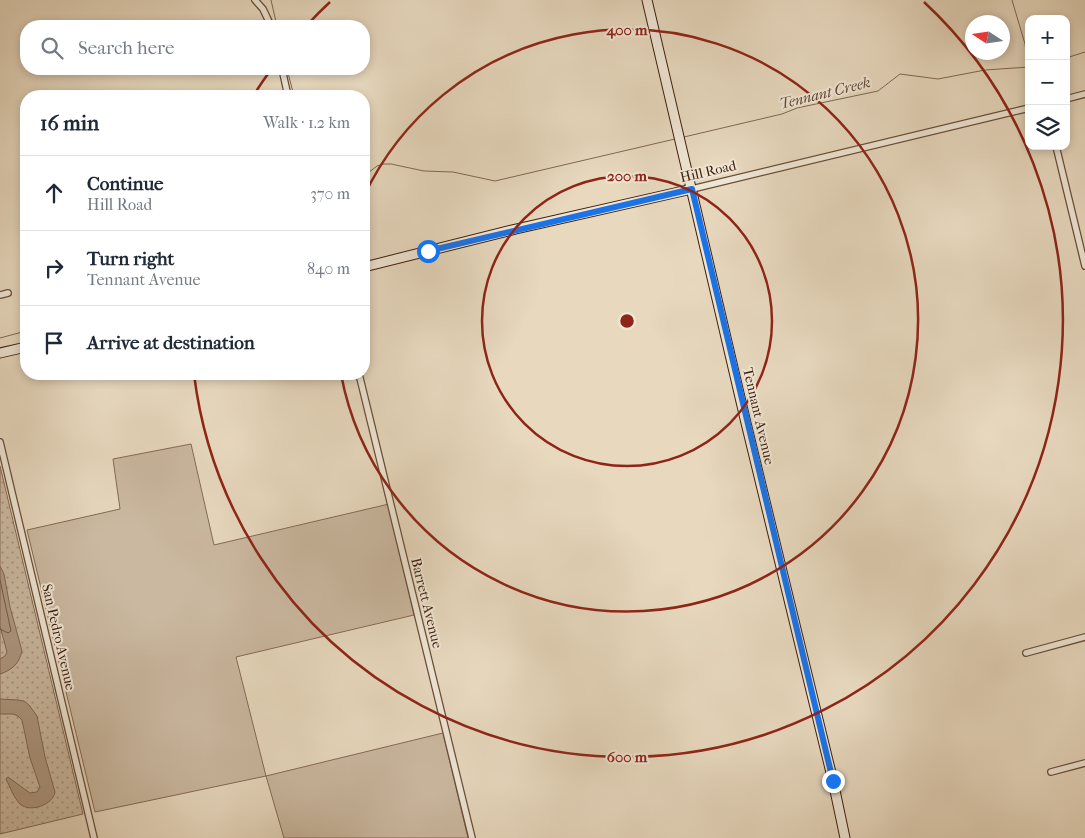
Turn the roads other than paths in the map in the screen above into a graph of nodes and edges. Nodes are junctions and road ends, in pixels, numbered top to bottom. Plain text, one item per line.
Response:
1 (255, 0) edge
2 (647, 0) edge
3 (268, 20) edge
4 (283, 75) edge
5 (287, 90) edge
6 (1085, 94) edge
7 (1070, 97) edge
8 (1025, 109) edge
9 (1057, 150) edge
10 (692, 189) junction
11 (370, 266) edge
12 (1085, 266) edge
13 (8, 293) dead end
14 (0, 295) edge
15 (20, 348) edge
16 (0, 353) edge
17 (360, 380) edge
18 (0, 442) edge
19 (1085, 637) edge
20 (1026, 653) dead end
21 (1085, 763) edge
22 (1051, 772) dead end
23 (94, 838) edge
24 (472, 838) edge
25 (845, 838) edge

1 - 3 street
2 - 10 street, Tennant Avenue
4 - 5 street
6 - 7 street
8 - 10 street, Hill Road
9 - 12 street
10 - 11 street, Hill Road
10 - 25 street, Tennant Avenue
13 - 14 street
15 - 16 street
17 - 24 street, Barrett Avenue
18 - 23 street, San Pedro Avenue
19 - 20 street
21 - 22 street

